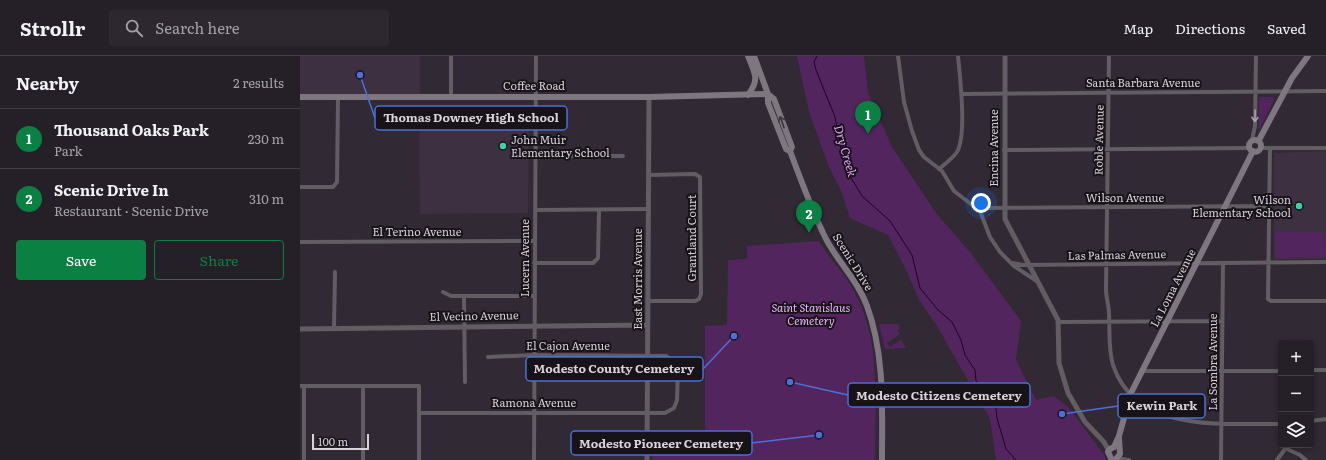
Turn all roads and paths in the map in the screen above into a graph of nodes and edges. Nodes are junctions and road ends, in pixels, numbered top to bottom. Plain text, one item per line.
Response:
1 (450, 56) edge
2 (536, 56) edge
3 (748, 56) edge
4 (754, 56) edge
5 (898, 56) edge
6 (958, 56) edge
7 (1005, 56) edge
8 (1109, 56) edge
9 (1256, 56) edge
10 (1308, 56) edge
11 (1326, 91) edge
12 (1109, 92) junction
13 (1255, 92) junction
14 (1284, 92) junction
15 (1005, 93) junction
16 (768, 94) junction
17 (961, 94) junction
18 (748, 95) junction
19 (338, 96) junction
20 (451, 96) junction
21 (535, 96) junction
22 (300, 97) edge
23 (649, 97) junction
24 (1255, 140) junction
25 (1261, 148) junction
26 (1270, 148) junction
27 (1326, 148) edge
28 (1251, 149) junction
29 (1004, 150) junction
30 (1108, 150) junction
31 (535, 156) junction
32 (623, 156) dead end
33 (939, 169) junction
34 (649, 175) junction
35 (300, 187) edge
36 (1226, 206) junction
37 (1270, 206) junction
38 (1107, 207) junction
39 (1004, 208) junction
40 (535, 210) junction
41 (599, 210) junction
42 (649, 210) junction
43 (980, 211) junction
44 (534, 241) junction
45 (300, 242) edge
46 (1326, 262) edge
47 (534, 263) junction
48 (1013, 263) junction
49 (1222, 263) junction
50 (1269, 263) junction
51 (1197, 264) junction
52 (1029, 265) junction
53 (1106, 265) junction
54 (335, 272) dead end
55 (1038, 283) junction
56 (443, 292) dead end
57 (464, 296) junction
58 (534, 296) junction
59 (648, 301) junction
60 (1326, 301) edge
61 (1109, 321) junction
62 (1168, 321) junction
63 (1222, 321) junction
64 (1059, 322) junction
65 (534, 325) junction
66 (648, 325) junction
67 (465, 326) junction
68 (334, 328) junction
69 (300, 329) edge
70 (534, 355) junction
71 (648, 355) junction
72 (488, 357) dead end
73 (1314, 370) edge
74 (1326, 370) edge
75 (1143, 371) junction
76 (1222, 371) junction
77 (1278, 371) edge
78 (465, 382) dead end
79 (302, 386) edge
80 (363, 386) junction
81 (1131, 393) junction
82 (534, 412) junction
83 (419, 413) junction
84 (648, 413) junction
85 (1326, 419) edge
86 (1314, 421) edge
87 (1221, 423) junction
88 (1278, 424) edge
89 (1287, 448) edge
90 (1290, 448) edge
91 (1115, 454) edge
92 (304, 460) edge
93 (363, 460) edge
94 (419, 460) edge
95 (534, 460) edge
96 (647, 460) edge
97 (882, 460) edge
98 (1128, 460) edge
99 (1221, 460) edge
100 (1277, 460) edge
101 (1306, 460) edge

1 - 20 street
2 - 21 street, Lucern Avenue
3 - 18 main road
4 - 16 main road, Scenic Drive
5 - 33 street
6 - 17 street
7 - 15 street, Encina Avenue
8 - 12 street, Roble Avenue
9 - 13 street
10 - 14 main road
11 - 14 street, Santa Barbara Avenue
12 - 13 street, Santa Barbara Avenue
12 - 15 street, Santa Barbara Avenue
12 - 30 street, Roble Avenue
13 - 14 street, Santa Barbara Avenue
13 -> 24 street
14 - 24 main road
15 - 17 street, Santa Barbara Avenue
15 - 29 street, Encina Avenue
16 - 18 main road, Coffee Road
16 - 97 main road, Scenic Drive
17 - 33 street
18 - 23 main road, Coffee Road
19 - 20 main road, Coffee Road
19 - 22 main road, Coffee Road
19 - 35 street
20 - 21 main road, Coffee Road
21 - 23 main road, Coffee Road
21 - 31 street, Lucern Avenue
23 - 34 street, East Morris Avenue
24 - 25 main road
24 - 28 main road, La Loma Avenue
25 - 26 street
25 - 28 main road
26 - 27 street
26 - 37 street
28 - 30 street
28 - 36 main road, La Loma Avenue
29 - 30 street
29 - 39 street, Encina Avenue
30 - 38 street, Roble Avenue
31 - 32 street
31 - 40 street, Lucern Avenue
33 - 43 street
34 - 42 street, East Morris Avenue
34 - 59 street, Grantland Court
36 - 37 street, Wilson Avenue
36 - 38 street, Wilson Avenue
36 - 51 main road, La Loma Avenue
37 - 50 street
38 - 39 street, Wilson Avenue
38 - 53 street, Roble Avenue
39 - 43 street, Wilson Avenue
39 - 52 street, Encina Avenue
40 - 41 street
40 - 44 street, Lucern Avenue
41 - 42 street
41 - 47 street
42 - 59 street, East Morris Avenue
43 - 48 street
44 - 45 street, El Terino Avenue
44 - 47 street, Lucern Avenue
46 - 50 street, Las Palmas Avenue
47 - 58 street, Lucern Avenue
48 - 52 street, Las Palmas Avenue
48 - 55 street
49 - 50 street, Las Palmas Avenue
49 - 51 street, Las Palmas Avenue
49 - 63 street, La Sombra Avenue
50 - 60 street
51 - 53 street, Las Palmas Avenue
51 - 62 main road, La Loma Avenue
52 - 53 street, Las Palmas Avenue
52 - 55 street, Encina Avenue
53 - 61 street, Roble Avenue
54 - 68 street
55 - 64 street, Encina Avenue
56 - 57 street
57 - 58 street
57 - 67 street
58 - 65 street, Lucern Avenue
59 - 66 street, East Morris Avenue
61 - 62 street
61 - 64 street
61 - 81 street, Roble Avenue
62 - 63 street
62 - 75 main road, La Loma Avenue
63 - 76 street, La Sombra Avenue
64 - 91 street
65 - 66 street, El Vecino Avenue
65 - 67 street, El Vecino Avenue
65 - 70 street, Lucern Avenue
66 - 71 street, East Morris Avenue
67 - 68 street, El Vecino Avenue
67 - 78 street
68 - 69 street, El Vecino Avenue
70 - 71 street, El Cajon Avenue
70 - 72 street, El Cajon Avenue
70 - 82 street, Lucern Avenue
71 - 84 street, East Morris Avenue
71 - 84 street, El Cajon Avenue
73 - 74 street
75 - 76 street
75 - 81 main road, La Loma Avenue
76 - 77 street
76 - 87 street, La Sombra Avenue
79 - 80 street
79 - 92 street
80 - 83 street
80 - 93 street
81 - 87 street, Roble Avenue
81 - 91 main road, La Loma Avenue
82 - 83 street, Ramona Avenue
82 - 84 street, Ramona Avenue
82 - 95 street, Lucern Avenue
83 - 94 street
84 - 96 street, East Morris Avenue
85 - 86 street
87 - 88 street, Roble Avenue
87 - 99 street, La Sombra Avenue
89 - 100 street
90 - 101 street
91 - 98 street

